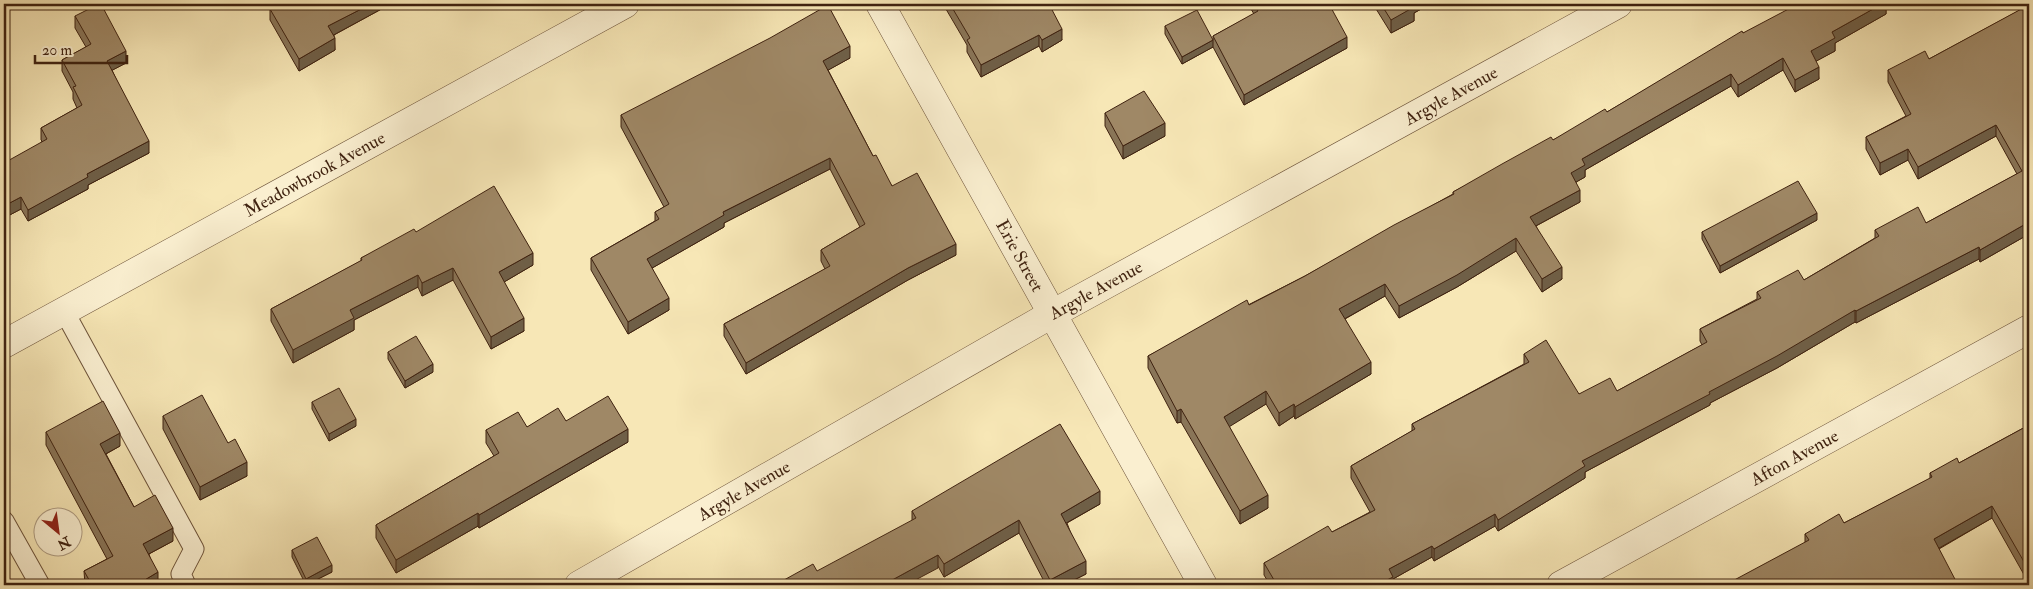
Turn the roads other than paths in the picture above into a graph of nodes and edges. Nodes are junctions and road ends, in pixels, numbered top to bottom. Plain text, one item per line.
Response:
1 (626, 4) edge
2 (880, 4) edge
3 (1618, 4) edge
4 (64, 311) junction
5 (1052, 314) junction
6 (2029, 329) edge
7 (4, 344) edge
8 (4, 521) edge
9 (40, 585) edge
10 (186, 585) edge
11 (579, 585) edge
12 (1203, 585) edge
13 (1561, 585) edge

1 - 4 street, Meadowbrook Avenue
2 - 5 street, Erie Street
3 - 5 street, Argyle Avenue
4 - 7 street, Meadowbrook Avenue
4 - 10 lane
5 - 11 street, Argyle Avenue
5 - 12 street, Erie Street
6 - 13 street, Afton Avenue
8 - 9 lane

